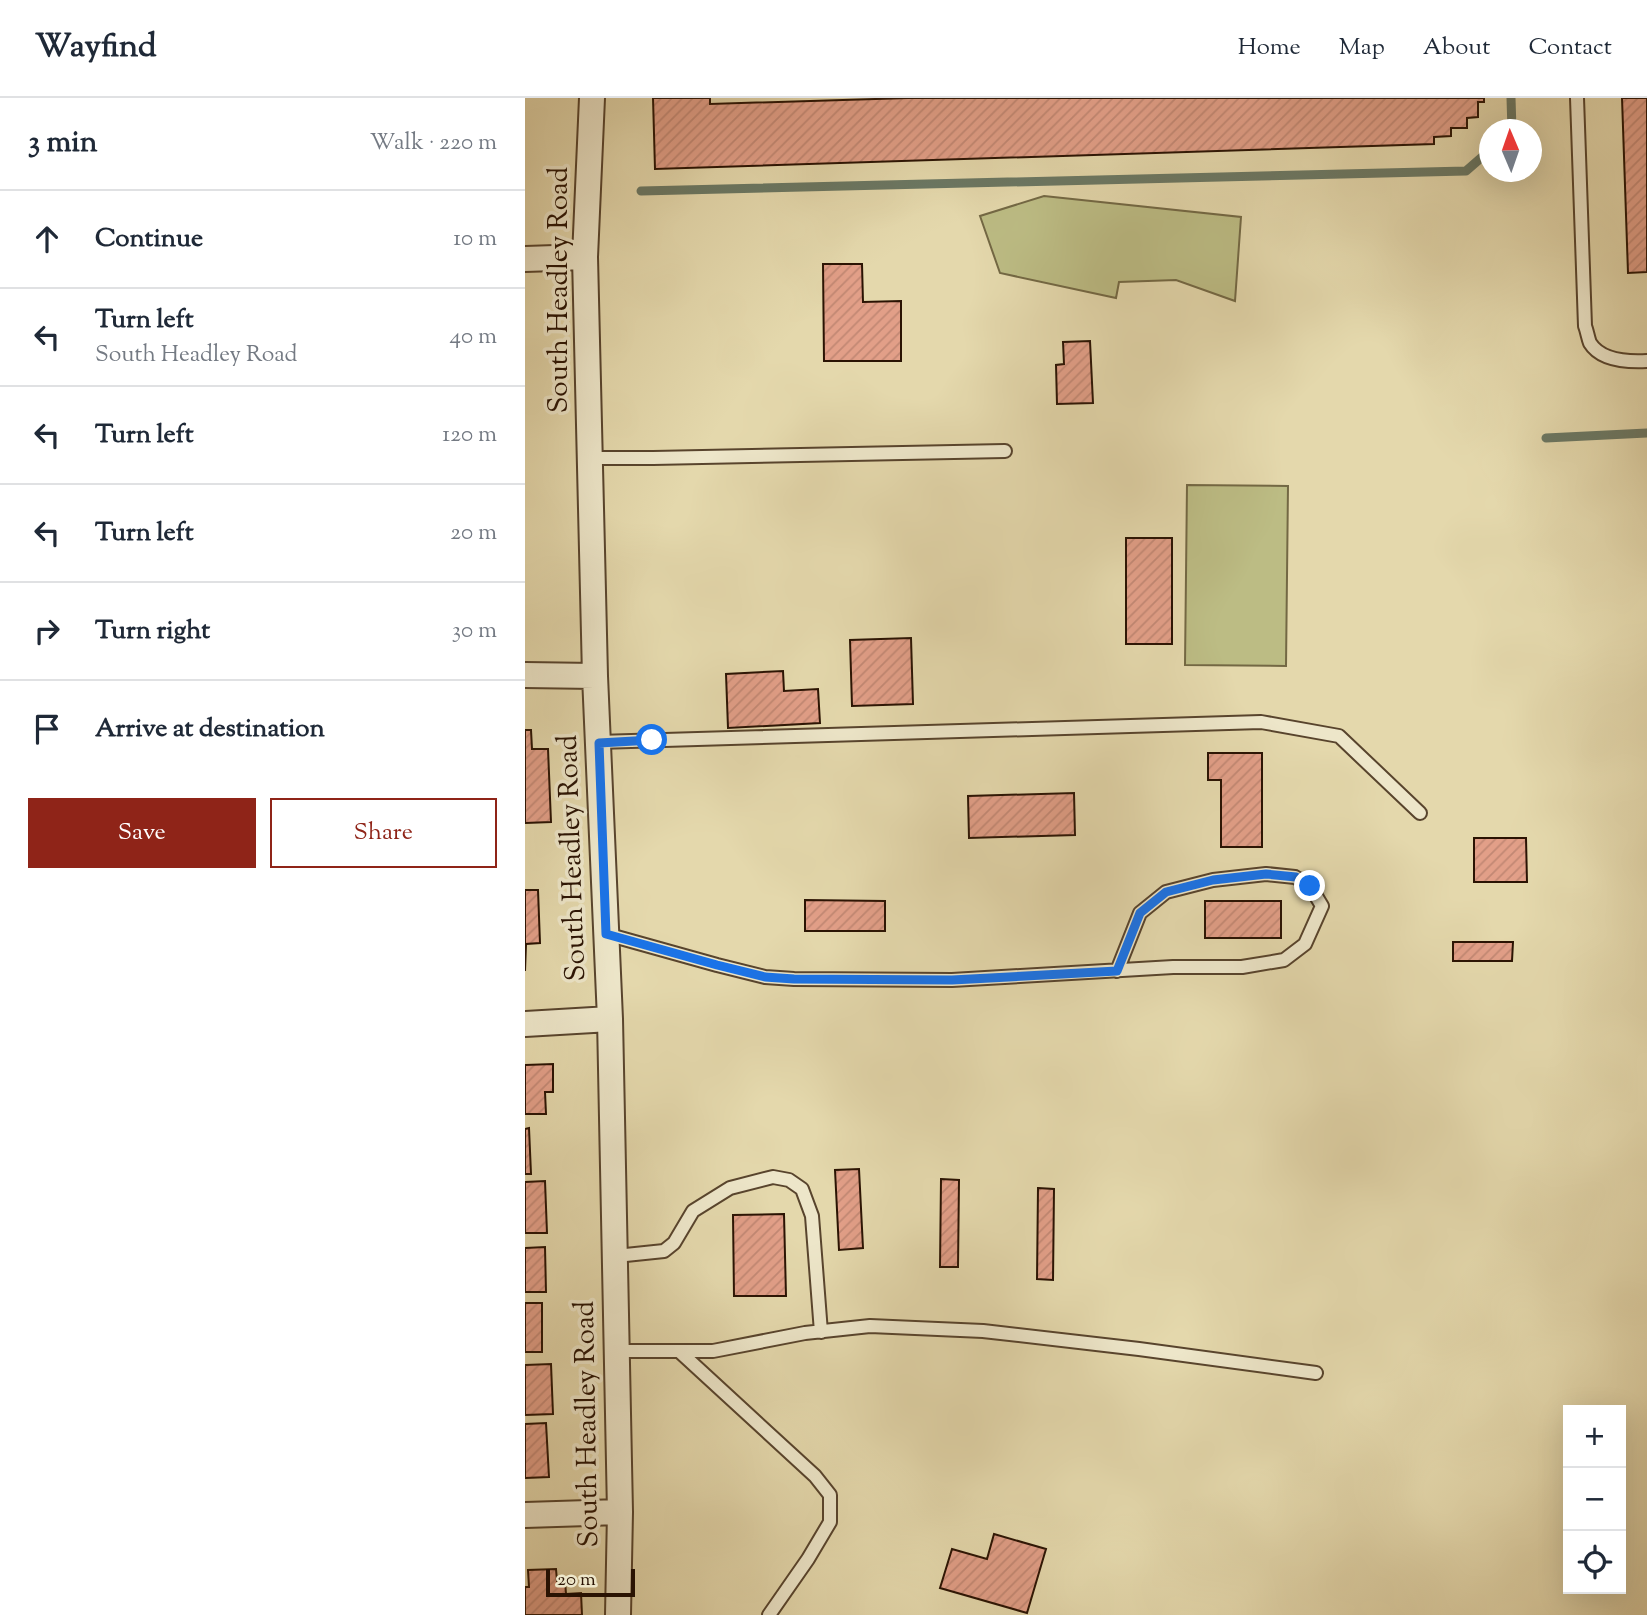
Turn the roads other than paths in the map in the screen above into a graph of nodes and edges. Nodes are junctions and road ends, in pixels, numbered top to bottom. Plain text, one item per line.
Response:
1 (592, 98) edge
2 (1588, 98) edge
3 (1578, 104) edge
4 (585, 257) junction
5 (525, 259) edge
6 (1647, 361) edge
7 (1005, 451) dead end
8 (591, 458) junction
9 (525, 675) edge
10 (595, 676) junction
11 (599, 743) junction
12 (1420, 813) dead end
13 (606, 934) junction
14 (1117, 971) junction
15 (610, 1019) junction
16 (525, 1024) edge
17 (615, 1256) junction
18 (821, 1332) junction
19 (618, 1351) junction
20 (679, 1351) junction
21 (1316, 1373) dead end
22 (620, 1512) junction
23 (525, 1515) edge
24 (618, 1615) edge
25 (769, 1615) edge

1 - 4 street, South Headley Road
2 - 3 lane
3 - 6 lane
4 - 5 street
4 - 8 street, South Headley Road
7 - 8 lane
8 - 10 street, South Headley Road
9 - 10 street
10 - 11 street, South Headley Road
11 - 12 lane
11 - 13 street, South Headley Road
13 - 14 lane
13 - 15 street, South Headley Road
14 - 14 lane
15 - 16 street
15 - 17 street, South Headley Road
17 - 18 lane
17 - 19 street, South Headley Road
18 - 20 lane
18 - 21 lane
19 - 20 lane
19 - 22 street, South Headley Road
20 - 25 lane
22 - 23 street
22 - 24 street, South Headley Road

